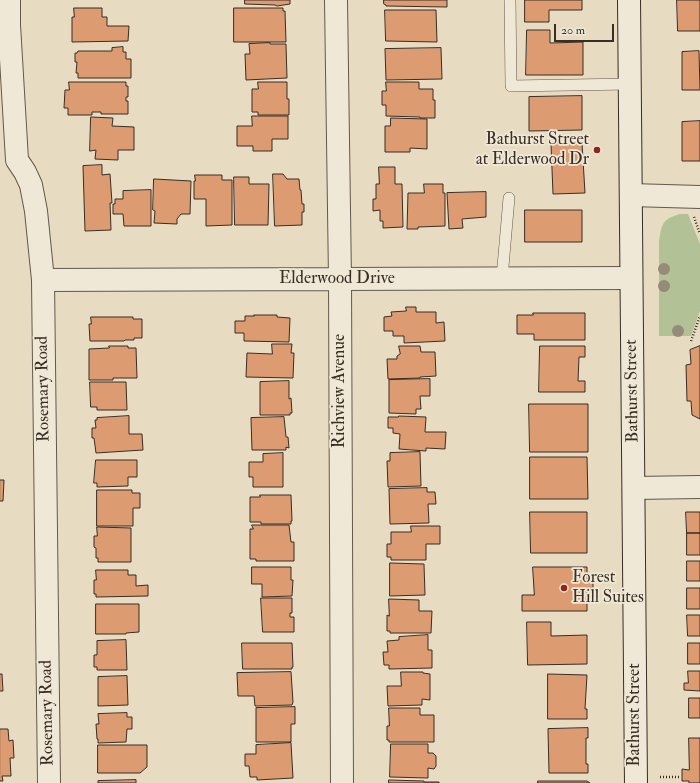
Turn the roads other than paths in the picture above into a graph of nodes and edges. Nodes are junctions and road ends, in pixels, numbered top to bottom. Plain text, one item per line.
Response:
1 (9, 0) edge
2 (336, 0) edge
3 (510, 0) edge
4 (629, 0) edge
5 (630, 84) junction
6 (9, 160) edge
7 (631, 195) junction
8 (509, 198) dead end
9 (696, 204) edge
10 (502, 278) junction
11 (631, 278) junction
12 (340, 279) junction
13 (43, 280) junction
14 (700, 487) edge
15 (634, 488) junction
16 (49, 783) edge
17 (342, 783) edge
18 (636, 783) edge

1 - 6 street, Rosemary Road
2 - 12 street, Richview Avenue
3 - 5 lane
4 - 5 street, Bathurst Street
5 - 7 street, Bathurst Street
6 - 13 street, Rosemary Road
7 - 9 street
7 - 11 street, Bathurst Street
8 - 10 lane
10 - 11 street, Elderwood Drive
10 - 12 street, Elderwood Drive
11 - 15 street, Bathurst Street
12 - 13 street, Elderwood Drive
12 - 17 street, Richview Avenue
13 - 16 street, Rosemary Road
14 - 15 street
15 - 18 street, Bathurst Street

